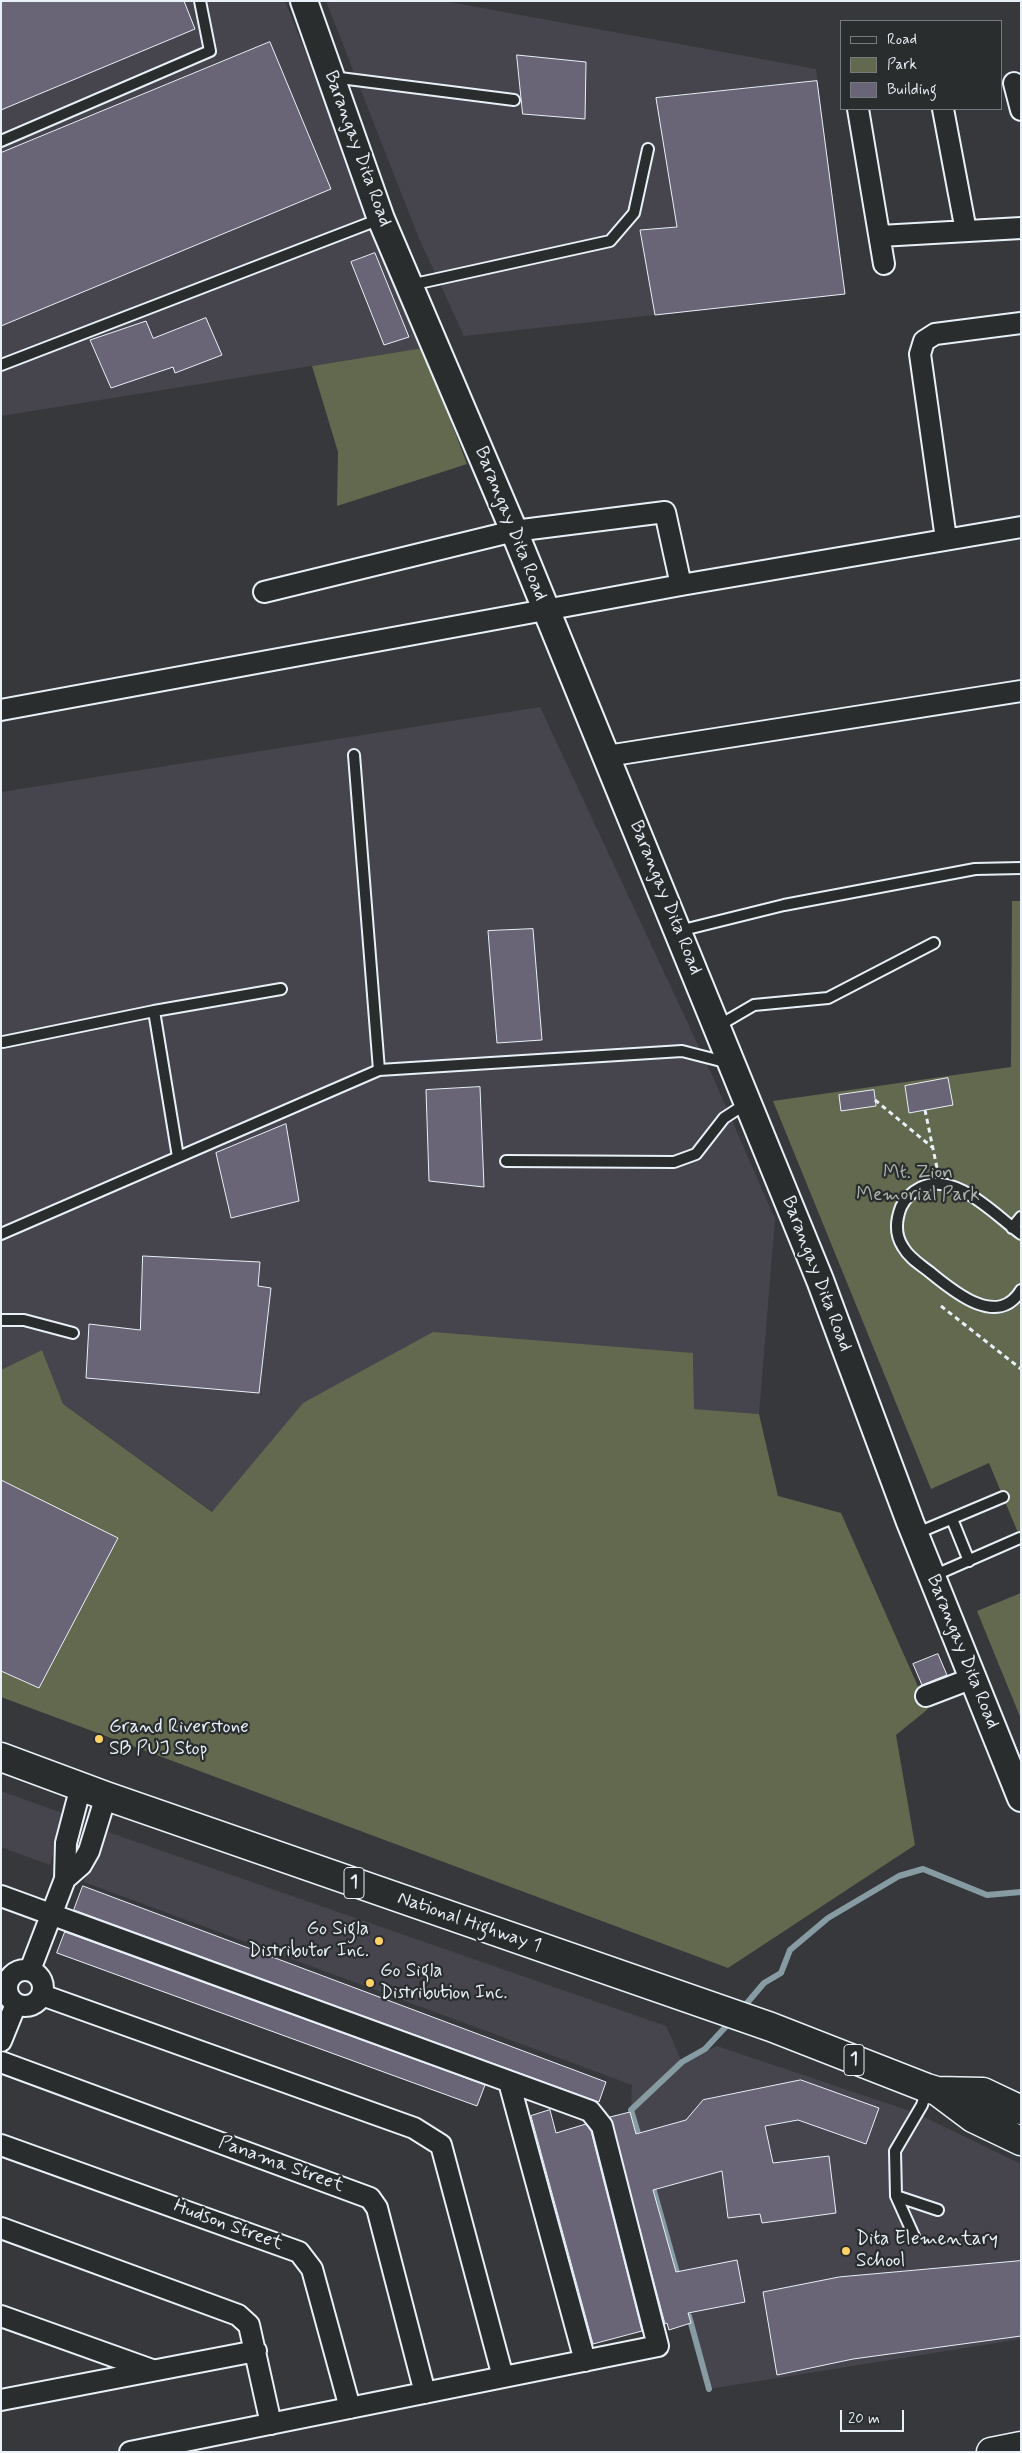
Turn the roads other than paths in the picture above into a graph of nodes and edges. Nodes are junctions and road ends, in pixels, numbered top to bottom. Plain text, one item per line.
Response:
1 (200, 1) edge
2 (304, 1) edge
3 (331, 77) junction
4 (1012, 83) edge
5 (514, 100) dead end
6 (863, 110) edge
7 (943, 110) edge
8 (1021, 110) edge
9 (1, 141) edge
10 (648, 149) dead end
11 (381, 219) junction
12 (1021, 228) edge
13 (966, 231) junction
14 (880, 236) junction
15 (884, 264) dead end
16 (409, 285) junction
17 (1021, 324) edge
18 (1, 365) edge
19 (1021, 528) edge
20 (514, 532) junction
21 (946, 539) junction
22 (681, 585) junction
23 (264, 592) dead end
24 (545, 610) junction
25 (1021, 691) edge
26 (1, 710) edge
27 (354, 755) dead end
28 (607, 756) junction
29 (1021, 868) edge
30 (678, 932) junction
31 (934, 943) dead end
32 (281, 989) dead end
33 (154, 1010) junction
34 (717, 1026) junction
35 (2, 1042) dead end
36 (732, 1064) junction
37 (379, 1070) junction
38 (748, 1103) junction
39 (178, 1157) junction
40 (506, 1161) dead end
41 (1021, 1217) edge
42 (1017, 1231) edge
43 (1, 1234) edge
44 (1021, 1290) edge
45 (1, 1320) edge
46 (73, 1334) dead end
47 (1003, 1497) dead end
48 (952, 1519) junction
49 (915, 1534) junction
50 (1020, 1538) edge
51 (969, 1561) junction
52 (932, 1577) junction
53 (973, 1678) junction
54 (926, 1696) dead end
55 (1, 1757) edge
56 (81, 1786) junction
57 (106, 1796) junction
58 (1021, 1798) edge
59 (64, 1879) junction
60 (1, 1896) edge
61 (52, 1915) junction
62 (30, 1970) junction
63 (5, 1979) edge
64 (42, 1995) junction
65 (16, 2004) junction
66 (1, 2040) edge
67 (1, 2062) edge
68 (509, 2082) junction
69 (932, 2090) junction
70 (1021, 2110) edge
71 (1021, 2141) edge
72 (1, 2145) edge
73 (896, 2196) junction
74 (938, 2210) dead end
75 (1, 2228) edge
76 (914, 2236) dead end
77 (1, 2316) edge
78 (256, 2351) junction
79 (584, 2361) junction
80 (154, 2371) junction
81 (503, 2377) junction
82 (425, 2393) junction
83 (1, 2400) edge
84 (350, 2408) junction
85 (271, 2424) junction
86 (1021, 2446) edge
87 (130, 2452) edge
88 (992, 2452) edge

1 - 9 lane
2 - 3 street, Barangay Dita Road
3 - 5 lane
3 - 11 street, Barangay Dita Road
4 - 8 street
6 - 14 street
7 - 13 street
10 - 16 lane
11 - 16 street, Barangay Dita Road
11 - 18 lane
12 - 13 street
13 - 14 street
14 - 15 street
16 - 20 street, Barangay Dita Road
17 - 21 street
19 - 21 street
20 - 22 street
20 - 23 street
20 - 24 street, Barangay Dita Road
21 - 22 street
22 - 24 street
24 - 26 street
24 - 28 street, Barangay Dita Road
25 - 28 street
27 - 37 lane
28 - 30 street, Barangay Dita Road
29 - 30 lane
30 - 34 street, Barangay Dita Road
31 - 34 lane
32 - 33 lane
33 - 35 lane
33 - 39 lane
34 - 36 street, Barangay Dita Road
36 - 37 lane
36 - 38 street, Barangay Dita Road
37 - 39 lane
38 - 40 lane
38 - 49 street, Barangay Dita Road
39 - 43 lane
41 - 42 lane
42 - 44 lane
45 - 46 lane
47 - 48 lane
48 - 49 lane
48 - 51 lane
49 - 52 street, Barangay Dita Road
50 - 51 lane
51 - 52 lane
52 - 53 street, Barangay Dita Road
53 - 54 street
53 - 58 street, Barangay Dita Road
55 - 56 main road, National Highway 1 / 1
56 - 57 main road, National Highway 1 / 1
56 - 59 street
57 - 59 street
57 - 69 main road, National Highway 1 / 1
59 - 61 street
60 - 61 street
61 - 62 street
61 - 68 street
62 - 63 street
62 - 64 street
63 - 65 street
64 - 65 street
64 - 81 street
65 - 66 street
67 - 82 street, Panama Street
68 - 79 street
68 - 79 street
69 - 70 main road, National Highway 1 / 1
69 - 71 main road, National Highway 1 / 1
69 - 73 lane
72 - 84 street, Hudson Street
73 - 74 lane
73 - 76 lane
75 - 78 street
77 - 80 street
78 - 80 street
78 - 85 street
79 - 81 street
80 - 83 street
81 - 82 street
82 - 84 street
84 - 85 street
85 - 87 street
86 - 88 main road

